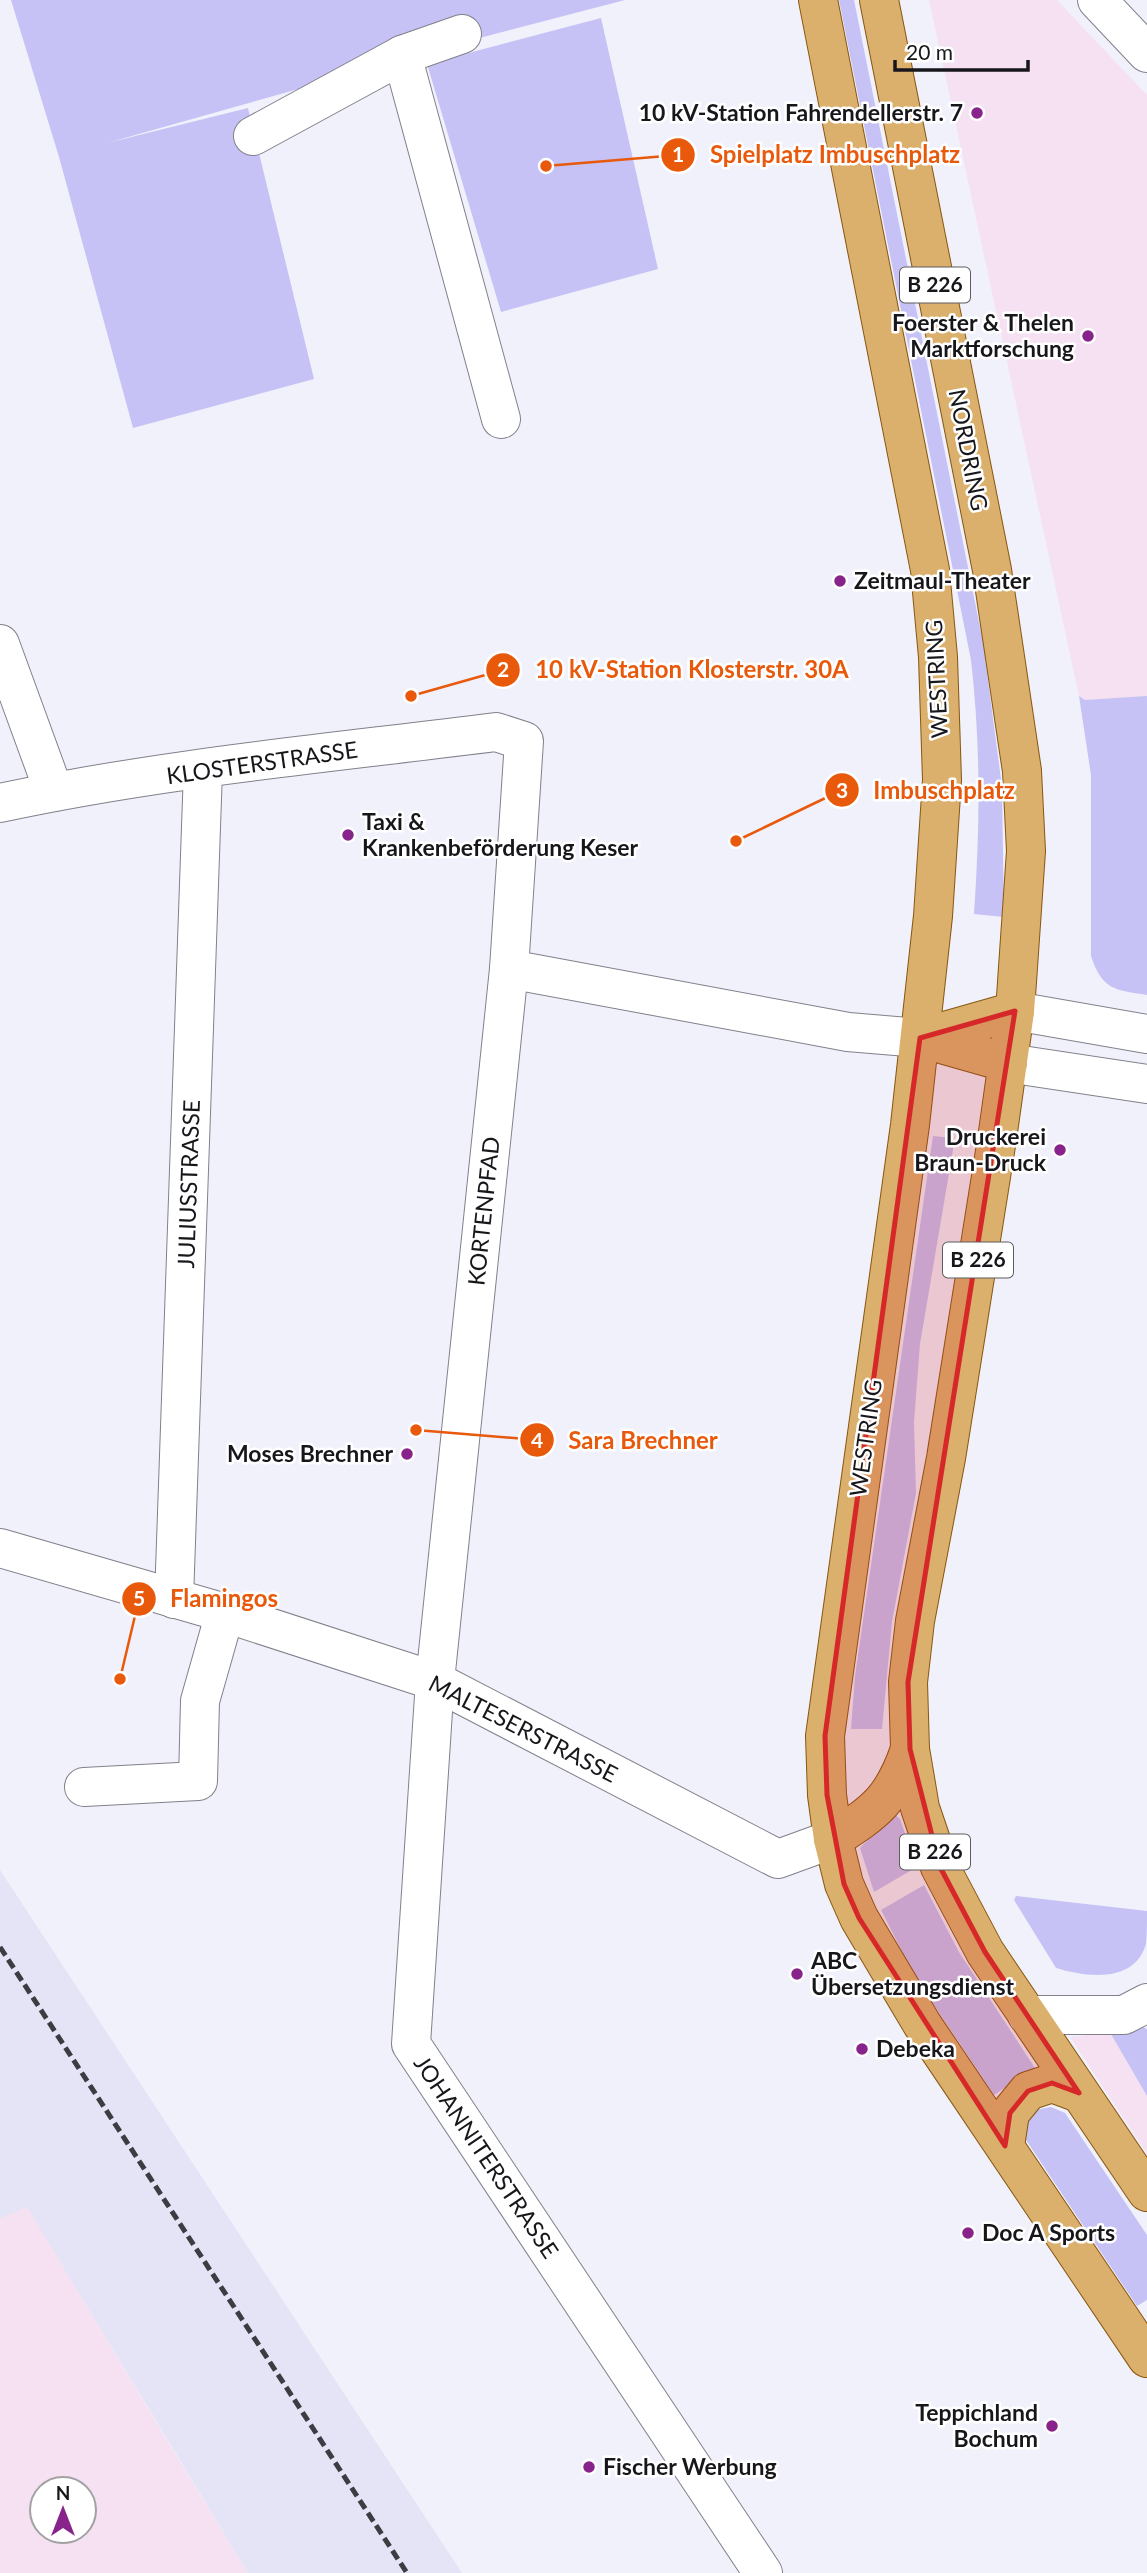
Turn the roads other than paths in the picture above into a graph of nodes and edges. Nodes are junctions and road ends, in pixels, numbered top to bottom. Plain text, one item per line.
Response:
1 (818, 0) edge
2 (879, 0) edge
3 (1097, 0) edge
4 (462, 34) dead end
5 (1147, 53) edge
6 (402, 55) junction
7 (253, 136) dead end
8 (501, 419) dead end
9 (0, 644) edge
10 (524, 741) joint
11 (204, 770) junction
12 (54, 792) junction
13 (0, 803) edge
14 (509, 970) junction
15 (1015, 1011) junction
16 (1147, 1034) edge
17 (919, 1038) junction
18 (1008, 1063) junction
19 (1147, 1084) edge
20 (0, 1548) edge
21 (174, 1599) junction
22 (225, 1614) junction
23 (435, 1681) junction
24 (910, 1749) junction
25 (84, 1787) dead end
26 (833, 1839) junction
27 (1147, 2003) edge
28 (1027, 2015) junction
29 (1079, 2093) junction
30 (1005, 2146) junction
31 (1147, 2192) edge
32 (1147, 2358) edge
33 (763, 2573) edge

1 - 17 main road, WESTRING / B 226
2 - 15 main road, NORDRING / B 226
3 - 5 street
4 - 6 street
6 - 7 street
6 - 8 street
9 - 12 street
10 - 11 street, KLOSTERSTRASSE
10 - 14 street, KORTENPFAD
11 - 12 street, KLOSTERSTRASSE
11 - 21 street, JULIUSSTRASSE
12 - 13 street, KLOSTERSTRASSE
14 - 17 street
14 - 23 street, KORTENPFAD
15 - 16 street
15 - 17 main road
15 - 18 main road, B 226
17 - 18 main road
17 - 26 main road, WESTRING / B 226
18 - 19 street
18 - 24 main road, B 226
20 - 21 street, MALTESERSTRASSE
21 - 22 street, MALTESERSTRASSE
22 - 23 street, MALTESERSTRASSE
22 - 25 street
23 - 26 street, MALTESERSTRASSE
23 - 33 street, JOHANNITERSTRASSE
24 - 26 main road
24 - 28 main road, B 226
26 - 30 main road, WESTRING / B 226
27 - 28 street
28 - 29 main road, B 226
29 - 30 main road
29 - 31 main road, B 226
30 - 32 main road, WESTRING / B 226

